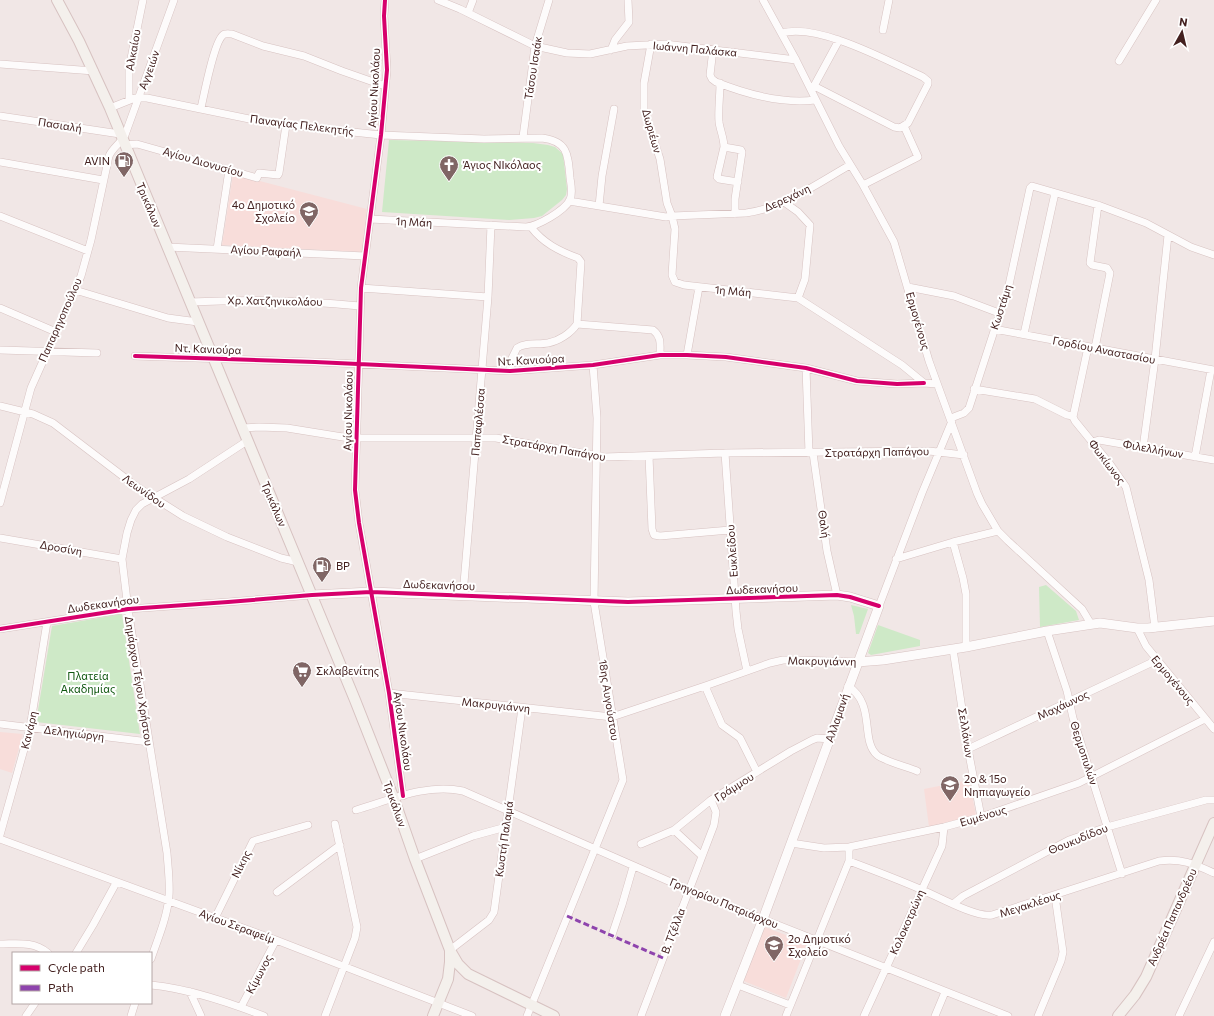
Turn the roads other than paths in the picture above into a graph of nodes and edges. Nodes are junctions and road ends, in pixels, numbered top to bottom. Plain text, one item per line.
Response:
1 (57, 0) edge
2 (143, 0) edge
3 (174, 0) edge
4 (385, 0) edge
5 (438, 0) edge
6 (473, 0) edge
7 (549, 0) edge
8 (628, 0) edge
9 (889, 0) edge
10 (1156, 0) edge
11 (764, 1) edge
12 (468, 13) junction
13 (883, 30) dead end
14 (782, 33) junction
15 (839, 40) junction
16 (651, 44) junction
17 (535, 46) junction
18 (611, 50) junction
19 (713, 50) junction
20 (796, 60) junction
21 (1119, 61) dead end
22 (0, 64) edge
23 (94, 71) junction
24 (720, 83) junction
25 (385, 86) junction
26 (812, 87) junction
27 (138, 98) junction
28 (129, 100) junction
29 (815, 100) junction
30 (110, 108) junction
31 (201, 108) junction
32 (614, 109) dead end
33 (0, 116) edge
34 (286, 125) junction
35 (904, 126) junction
36 (381, 135) junction
37 (523, 138) junction
38 (122, 140) junction
39 (724, 147) junction
40 (0, 162) edge
41 (850, 165) junction
42 (229, 170) junction
43 (103, 180) junction
44 (738, 182) junction
45 (863, 185) junction
46 (1055, 193) junction
47 (569, 201) junction
48 (784, 202) junction
49 (1098, 205) junction
50 (599, 206) junction
51 (735, 214) junction
52 (0, 216) edge
53 (672, 216) junction
54 (370, 219) junction
55 (491, 226) junction
56 (531, 227) junction
57 (1168, 235) junction
58 (167, 247) junction
59 (217, 249) junction
60 (88, 251) junction
61 (1214, 255) edge
62 (365, 256) junction
63 (699, 287) junction
64 (908, 287) junction
65 (362, 288) junction
66 (75, 290) junction
67 (488, 297) junction
68 (798, 298) junction
69 (190, 302) junction
70 (360, 306) junction
71 (0, 308) edge
72 (1000, 314) junction
73 (198, 322) junction
74 (577, 324) junction
75 (994, 328) junction
76 (56, 332) junction
77 (1024, 334) junction
78 (1092, 347) junction
79 (0, 350) edge
80 (46, 352) junction
81 (97, 353) dead end
82 (687, 354) junction
83 (660, 355) junction
84 (135, 356) dead end
85 (213, 358) junction
86 (1155, 359) junction
87 (358, 364) junction
88 (593, 366) junction
89 (806, 368) junction
90 (482, 370) junction
91 (1213, 370) edge
92 (510, 371) junction
93 (924, 383) junction
94 (937, 384) junction
95 (974, 390) junction
96 (0, 406) edge
97 (24, 411) junction
98 (1073, 416) junction
99 (951, 420) junction
100 (242, 428) junction
101 (356, 438) junction
102 (476, 438) junction
103 (247, 441) junction
104 (1092, 442) junction
105 (1144, 448) junction
106 (939, 452) junction
107 (725, 453) junction
108 (811, 453) junction
109 (964, 455) junction
110 (649, 456) junction
111 (597, 457) junction
112 (1195, 457) junction
113 (1214, 460) edge
114 (154, 498) junction
115 (0, 503) edge
116 (730, 530) junction
117 (998, 531) junction
118 (0, 538) edge
119 (952, 542) junction
120 (122, 559) junction
121 (896, 559) junction
122 (298, 562) junction
123 (371, 592) junction
124 (312, 595) junction
125 (463, 595) junction
126 (837, 595) junction
127 (735, 599) junction
128 (594, 602) junction
129 (878, 606) junction
130 (128, 609) junction
131 (1214, 621) edge
132 (47, 622) junction
133 (1091, 624) junction
134 (1137, 628) junction
135 (1155, 628) junction
136 (0, 629) edge
137 (1048, 631) junction
138 (966, 647) junction
139 (953, 649) junction
140 (1157, 660) junction
141 (858, 662) junction
142 (747, 671) junction
143 (705, 686) junction
144 (848, 686) junction
145 (389, 693) junction
146 (1069, 702) junction
147 (522, 708) junction
148 (612, 717) junction
149 (1205, 719) junction
150 (0, 724) edge
151 (30, 728) junction
152 (1214, 729) edge
153 (830, 738) junction
154 (149, 742) junction
155 (968, 749) junction
156 (917, 771) dead end
157 (757, 772) junction
158 (1092, 776) junction
159 (399, 797) junction
160 (711, 800) junction
161 (1214, 800) edge
162 (356, 810) dead end
163 (508, 812) junction
164 (981, 817) junction
165 (1214, 822) edge
166 (335, 824) dead end
167 (308, 825) dead end
168 (506, 827) junction
169 (944, 827) junction
170 (1107, 827) junction
171 (674, 830) junction
172 (0, 835) edge
173 (0, 839) edge
174 (791, 843) junction
175 (641, 844) dead end
176 (340, 845) junction
177 (849, 847) junction
178 (594, 850) junction
179 (702, 856) junction
180 (415, 859) junction
181 (849, 861) junction
182 (1195, 865) junction
183 (633, 867) junction
184 (1214, 873) edge
185 (1122, 874) junction
186 (116, 883) junction
187 (921, 889) junction
188 (689, 890) junction
189 (277, 892) dead end
190 (1055, 896) junction
191 (168, 901) junction
192 (953, 904) junction
193 (215, 918) junction
194 (763, 919) junction
195 (612, 936) dead end
196 (276, 940) junction
197 (816, 941) junction
198 (1214, 942) edge
199 (0, 944) edge
200 (450, 950) junction
201 (47, 952) edge
202 (77, 952) edge
203 (152, 956) edge
204 (1205, 960) junction
205 (1214, 963) edge
206 (344, 966) junction
207 (886, 969) junction
208 (468, 974) junction
209 (448, 979) junction
210 (152, 985) edge
211 (738, 985) junction
212 (190, 992) junction
213 (945, 992) junction
214 (438, 1003) junction
215 (34, 1004) edge
216 (135, 1004) edge
217 (531, 1006) junction
218 (790, 1006) junction
219 (241, 1007) junction
220 (1122, 1012) edge
221 (26, 1016) edge
222 (131, 1016) edge
223 (201, 1016) edge
224 (264, 1016) edge
225 (326, 1016) edge
226 (433, 1016) edge
227 (472, 1016) edge
228 (527, 1016) edge
229 (554, 1016) edge
230 (641, 1016) edge
231 (726, 1016) edge
232 (786, 1016) edge
233 (864, 1016) edge
234 (935, 1016) edge
235 (1008, 1016) edge
236 (1038, 1016) edge
237 (1179, 1016) edge

1 - 23 main road, Τρικάλων
2 - 28 street, Αλκαίου
3 - 27 street, Αγγειών
4 - 25 street, Αγίου Νικολάου
5 - 12 street, Ιωάννη Παλάσκα
6 - 12 street
7 - 17 street, Τάσου Ισαάκ
8 - 18 street
9 - 13 street
10 - 21 street
11 - 14 street, Ερμογένους
12 - 17 street, Ιωάννη Παλάσκα
14 - 15 street
14 - 20 street, Ερμογένους
15 - 26 street
15 - 35 street
16 - 18 street, Ιωάννη Παλάσκα
16 - 19 street, Ιωάννη Παλάσκα
16 - 53 street, Δωριέων
17 - 18 street, Ιωάννη Παλάσκα
17 - 37 street, Τάσου Ισαάκ
19 - 20 street, Ιωάννη Παλάσκα
19 - 24 street
20 - 26 street, Ερμογένους
22 - 23 street
23 - 30 main road, Τρικάλων
24 - 29 street
24 - 39 street
25 - 31 street
25 - 36 street, Αγίου Νικολάου
26 - 29 street, Ερμογένους
26 - 35 street
27 - 28 street, Παναγίας Πελεκητής
27 - 31 street, Παναγίας Πελεκητής
27 - 38 street, Αγγειών
28 - 30 street, Παναγίας Πελεκητής
29 - 41 street, Ερμογένους
30 - 38 main road, Τρικάλων
31 - 34 street, Παναγίας Πελεκητής
32 - 50 street
33 - 38 street, Πασιαλή
34 - 36 street, Παναγίας Πελεκητής
34 - 42 street, Αγίου Διονυσίου
35 - 45 street
36 - 37 street, Παναγίας Πελεκητής
36 - 54 street, Αγίου Νικολάου
37 - 47 street
38 - 42 street, Αγίου Διονυσίου
38 - 43 street, Παπαρηγοπούλου
38 - 58 main road, Τρικάλων
39 - 44 street
39 - 44 street
40 - 43 street
41 - 45 street, Ερμογένους
41 - 48 street, Δερεχάνη
42 - 59 street
43 - 60 street, Παπαρηγοπούλου
44 - 51 street
45 - 64 street, Ερμογένους
46 - 49 street
46 - 72 street, Κωστάμη
46 - 77 street
47 - 50 street
47 - 56 street, 1η Μάη
48 - 51 street, Δερεχάνη
48 - 68 street
49 - 57 street
49 - 78 street
50 - 53 street
51 - 53 street, Δερεχάνη
52 - 60 street
53 - 63 street, 1η Μάη
54 - 55 street, 1η Μάη
54 - 62 street, Αγίου Νικολάου
55 - 56 street, 1η Μάη
55 - 67 street, Παπαφλέσσα
56 - 74 street
57 - 61 street
57 - 86 street
58 - 59 street, Αγίου Ραφαήλ
58 - 69 main road, Τρικάλων
59 - 62 street, Αγίου Ραφαήλ
60 - 66 street, Παπαρηγοπούλου
62 - 65 street, Αγίου Νικολάου
63 - 68 street, 1η Μάη
63 - 82 street
64 - 72 street
64 - 94 street, Ερμογένους
65 - 67 street
65 - 70 street, Αγίου Νικολάου
66 - 73 street
66 - 76 street, Παπαρηγοπούλου
67 - 90 street, Παπαφλέσσα
68 - 93 street, 1η Μάη
69 - 70 street, Χρ. Χατζηνικολάου
69 - 73 main road, Τρικάλων
70 - 87 street, Αγίου Νικολάου
71 - 76 street
72 - 75 street, Κωστάμη
73 - 85 main road, Τρικάλων
74 - 83 street
74 - 92 street
75 - 77 street, Γορδίου Αναστασίου
75 - 95 street, Κωστάμη
76 - 80 street, Παπαρηγοπούλου
77 - 78 street, Γορδίου Αναστασίου
78 - 86 street, Γορδίου Αναστασίου
78 - 98 street
79 - 80 street
80 - 81 street
80 - 97 street, Παπαρηγοπούλου
82 - 83 street, Ντ. Κανιούρα
82 - 89 street, Ντ. Κανιούρα
83 - 88 street, Ντ. Κανιούρα
84 - 85 street, Ντ. Κανιούρα
85 - 87 street, Ντ. Κανιούρα
85 - 100 main road, Τρικάλων
86 - 91 street, Γορδίου Αναστασίου
86 - 105 street
87 - 90 street, Ντ. Κανιούρα
87 - 101 street, Αγίου Νικολάου
88 - 92 street, Ντ. Κανιούρα
88 - 111 street, 18ης Αυγούστου
89 - 93 street, Ντ. Κανιούρα
89 - 108 street, Θαλή
90 - 92 street, Ντ. Κανιούρα
90 - 102 street, Παπαφλέσσα
91 - 112 street
93 - 94 street
94 - 99 street, Ερμογένους
95 - 98 street
95 - 99 street, Κωστάμη
96 - 97 street, Λεωνίδου
97 - 114 street, Λεωνίδου
97 - 115 street, Παπαρηγοπούλου
98 - 104 street, Φωκίωνος
99 - 106 street, Αλλαμανή
99 - 109 street, Ερμογένους
100 - 101 street, Στρατάρχη Παπάγου
100 - 103 main road, Τρικάλων
101 - 102 street, Στρατάρχη Παπάγου
101 - 123 street, Αγίου Νικολάου
102 - 111 street, Στρατάρχη Παπάγου
102 - 125 street, Παπαφλέσσα
103 - 114 street, Δημάρχου Τέγου Χρήστου
103 - 122 main road, Τρικάλων
104 - 105 street, Φιλελλήνων
104 - 135 street, Φωκίωνος
105 - 112 street, Φιλελλήνων
106 - 108 street, Στρατάρχη Παπάγου
106 - 109 street, Στρατάρχη Παπάγου
106 - 121 street, Αλλαμανή
107 - 108 street, Στρατάρχη Παπάγου
107 - 110 street, Στρατάρχη Παπάγου
107 - 116 street, Ευκλείδου
108 - 126 street, Θαλή
109 - 117 street, Ερμογένους
110 - 111 street, Στρατάρχη Παπάγου
110 - 116 street
111 - 128 street, 18ης Αυγούστου
112 - 113 street, Φιλελλήνων
114 - 120 street, Δημάρχου Τέγου Χρήστου
114 - 122 street, Λεωνίδου
116 - 127 street, Ευκλείδου
117 - 119 street
117 - 133 street, Ερμογένους
118 - 120 street, Δροσίνη
119 - 121 street
119 - 138 street
120 - 130 street, Δημάρχου Τέγου Χρήστου
121 - 129 street, Αλλαμανή
122 - 124 main road, Τρικάλων
123 - 124 street, Δωδεκανήσου
123 - 125 street, Δωδεκανήσου
123 - 145 street, Αγίου Νικολάου
124 - 130 street, Δωδεκανήσου
124 - 159 main road, Τρικάλων
125 - 128 street, Δωδεκανήσου
126 - 127 street, Δωδεκανήσου
126 - 129 street, Δωδεκανήσου
127 - 128 street, Δωδεκανήσου
127 - 142 street, Ευκλείδου
128 - 148 street, 18ης Αυγούστου
129 - 141 street, Αλλαμανή
130 - 132 street, Δωδεκανήσου
130 - 154 street, Δημάρχου Τέγου Χρήστου
131 - 135 street, Μακρυγιάννη
132 - 136 street, Δωδεκανήσου
132 - 151 street, Κανάρη
133 - 134 street, Μακρυγιάννη
133 - 137 street, Μακρυγιάννη
134 - 135 street, Μακρυγιάννη
134 - 140 street, Ερμογένους
137 - 138 street, Μακρυγιάννη
137 - 146 street, Θερμοπυλών
138 - 139 street, Μακρυγιάννη
139 - 141 street, Μακρυγιάννη
139 - 155 street, Σελλάνων
140 - 146 street, Μαχάωνος
140 - 149 street, Ερμογένους
141 - 142 street, Μακρυγιάννη
141 - 144 street, Αλλαμανή
142 - 143 street, Μακρυγιάννη
143 - 148 street, Μακρυγιάννη
143 - 157 street
144 - 153 street, Αλλαμανή
144 - 156 street
145 - 147 street, Μακρυγιάννη
145 - 159 street, Αγίου Νικολάου
146 - 155 street, Μαχάωνος
146 - 158 street, Θερμοπυλών
147 - 148 street, Μακρυγιάννη
147 - 163 street, Κωστή Παλαμά
148 - 178 street, 18ης Αυγούστου
149 - 152 street, Ερμογένους
149 - 158 street, Ευμένους
150 - 151 street, Δεληγιώργη
151 - 154 street, Δεληγιώργη
151 - 172 street, Κανάρη
153 - 157 street, Γράμμου
153 - 174 street, Αλλαμανή
154 - 191 street, Δημάρχου Τέγου Χρήστου
155 - 164 street, Σελλάνων
157 - 160 street, Γράμμου
158 - 164 street, Ευμένους
158 - 170 street, Θερμοπυλών
159 - 162 street
159 - 163 street
159 - 180 main road, Τρικάλων
160 - 171 street, Γράμμου
160 - 179 street, Β. Τζέλλα
161 - 170 street, Θουκυδίδου
163 - 168 street, Κωστή Παλαμά
163 - 178 street, Γρηγορίου Πατριάρχου
164 - 169 street, Ευμένους
165 - 182 main road, Ανδρέα Παπανδρέου
166 - 176 street
167 - 193 street, Νίκης
168 - 180 street
168 - 200 street, Κωστή Παλαμά
169 - 177 street, Ευμένους
169 - 187 street, Κολοκοτρώνη
170 - 185 street, Θερμοπυλών
170 - 192 street, Θουκυδίδου
171 - 175 street, Γράμμου
171 - 179 street
173 - 186 street, Αγίου Σεραφείμ
174 - 177 street, Ευμένους
174 - 194 street, Αλλαμανή
176 - 189 street
176 - 206 street
177 - 181 street
178 - 183 street, Γρηγορίου Πατριάρχου
178 - 217 street, 18ης Αυγούστου
179 - 188 street, Β. Τζέλλα
180 - 200 main road, Τρικάλων
181 - 187 street, Μεγακλέους
181 - 197 street
182 - 184 street, Μεγακλέους
182 - 185 street, Μεγακλέους
182 - 220 main road, Ανδρέα Παπανδρέου
183 - 188 street, Γρηγορίου Πατριάρχου
183 - 195 street
185 - 190 street, Μεγακλέους
186 - 191 street, Αγίου Σεραφείμ
186 - 202 street
187 - 192 street, Μεγακλέους
187 - 207 street, Κολοκοτρώνη
188 - 194 street, Γρηγορίου Πατριάρχου
188 - 230 street, Β. Τζέλλα
190 - 192 street, Μεγακλέους
190 - 236 street
191 - 193 street, Αγίου Σεραφείμ
191 - 203 street, Δημάρχου Τέγου Χρήστου
193 - 196 street, Αγίου Σεραφείμ
194 - 197 street, Γρηγορίου Πατριάρχου
194 - 211 street, Αλλαμανή
196 - 206 street, Αγίου Σεραφείμ
196 - 219 street, Κίμωνος
197 - 207 street, Γρηγορίου Πατριάρχου
197 - 218 street
198 - 204 street
199 - 201 street
200 - 208 main road
200 - 209 main road, Τρικάλων
204 - 205 street
204 - 237 street
206 - 214 street, Αγίου Σεραφείμ
206 - 225 street
207 - 213 street, Γρηγορίου Πατριάρχου
207 - 233 street, Κολοκοτρώνη
208 - 209 main road
208 - 217 main road
209 - 214 main road, Τρικάλων
210 - 212 street
211 - 218 street
211 - 231 street, Αλλαμανή
212 - 219 street
212 - 223 street
213 - 234 street
213 - 235 street, Γρηγορίου Πατριάρχου
214 - 226 main road, Τρικάλων
214 - 227 street, Αγίου Σεραφείμ
215 - 221 street
216 - 222 street
217 - 228 street, 18ης Αυγούστου
217 - 229 main road
218 - 232 street
219 - 224 street

